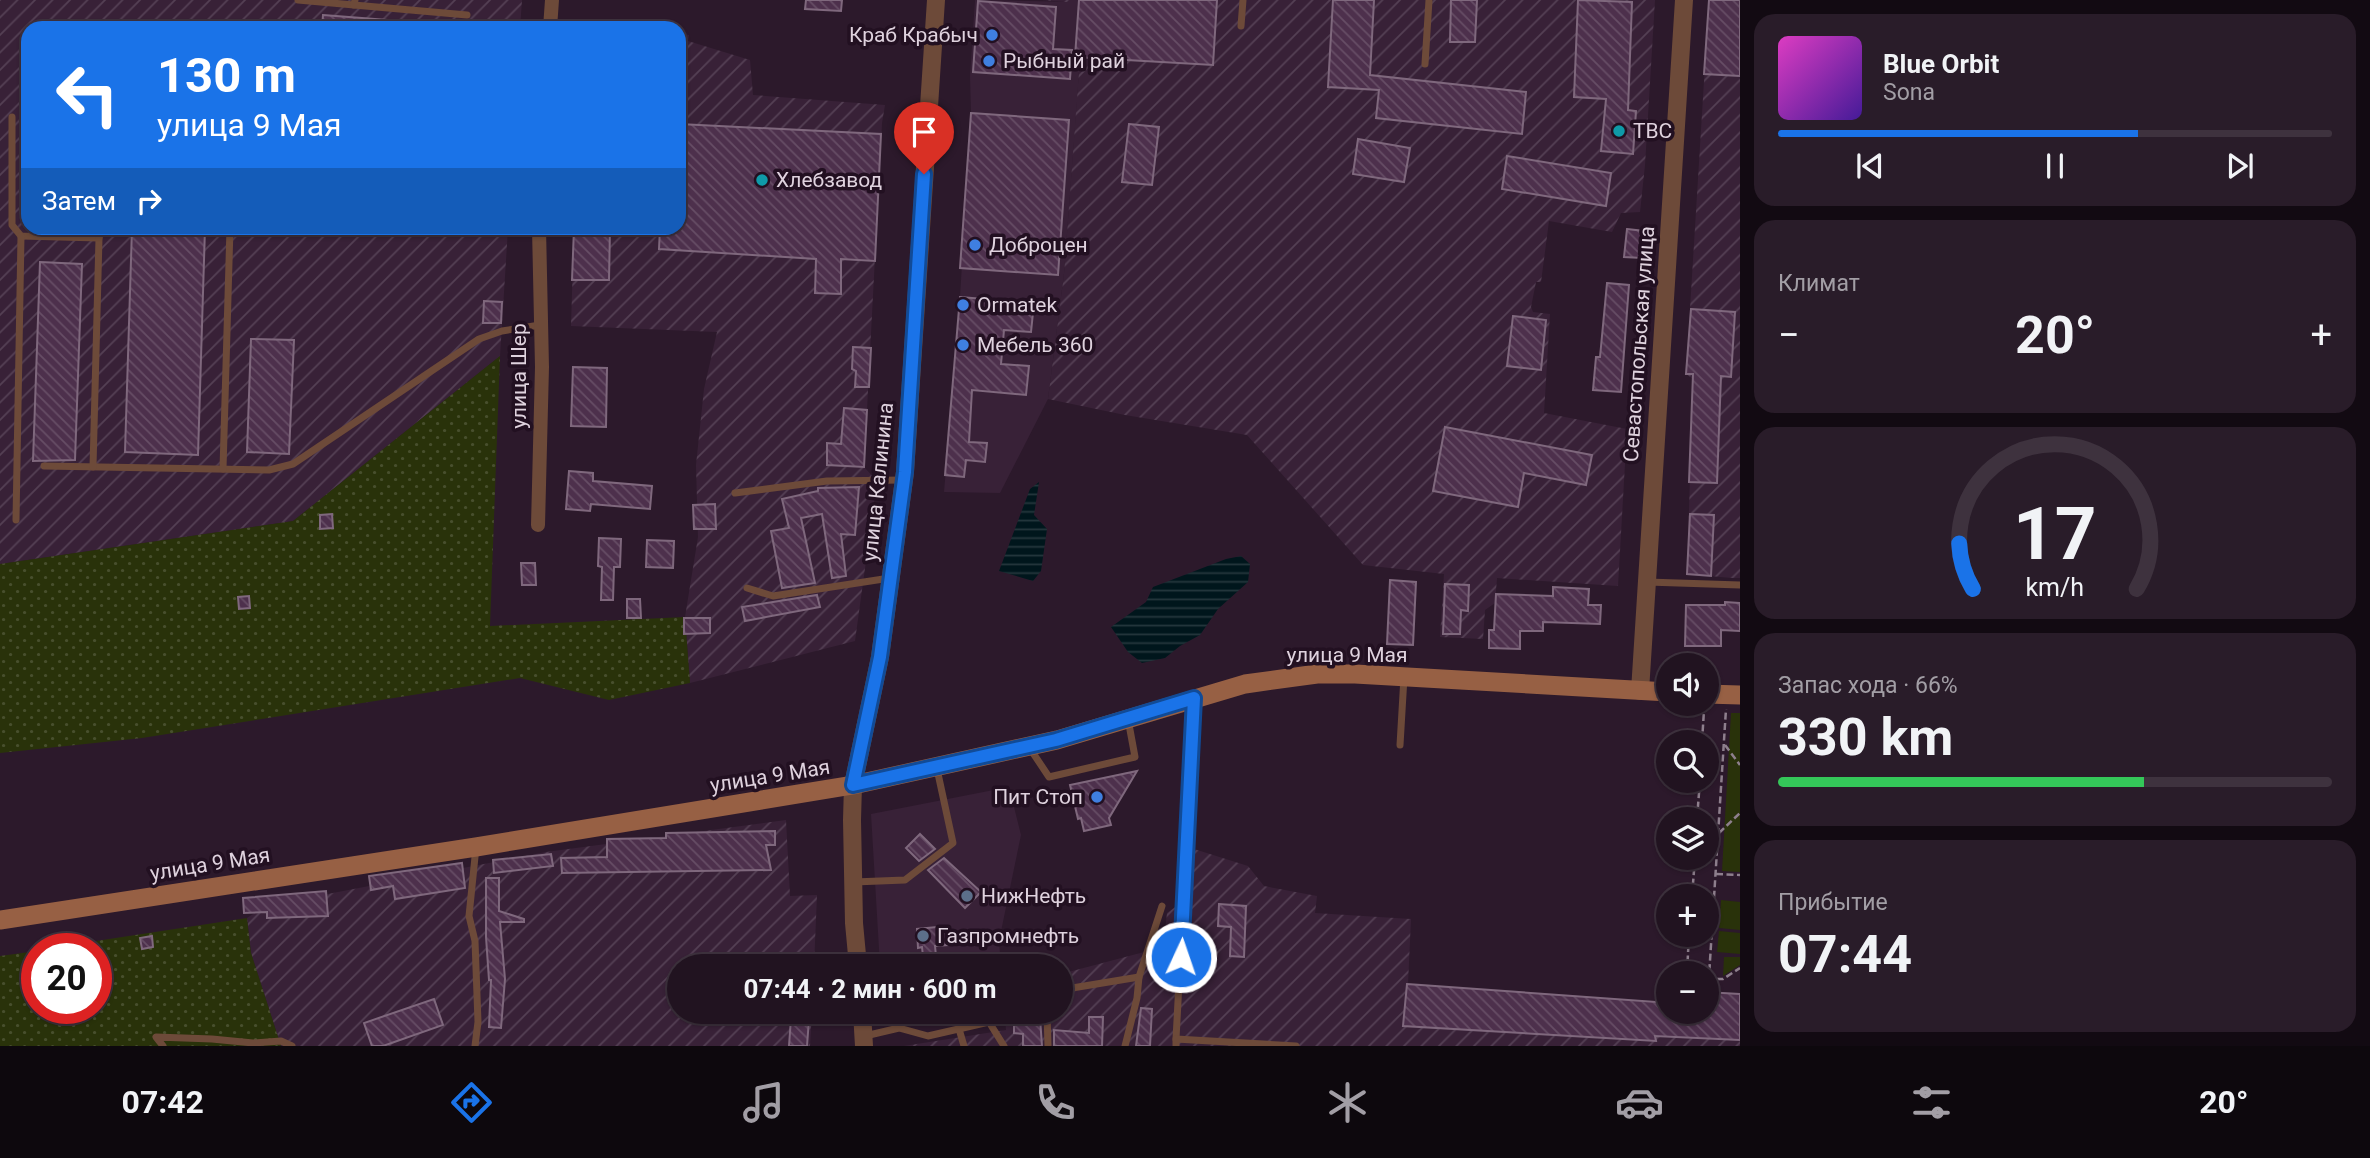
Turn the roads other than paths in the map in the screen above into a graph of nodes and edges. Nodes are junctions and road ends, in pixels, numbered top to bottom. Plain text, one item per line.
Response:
1 (298, 0) edge
2 (552, 0) edge
3 (936, 0) edge
4 (1242, 0) edge
5 (1429, 0) edge
6 (1684, 0) edge
7 (354, 3) edge
8 (467, 15) dead end
9 (550, 21) edge
10 (1241, 26) dead end
11 (1425, 64) dead end
12 (12, 117) dead end
13 (100, 235) edge
14 (230, 235) edge
15 (539, 235) edge
16 (21, 236) junction
17 (99, 238) junction
18 (540, 325) junction
19 (44, 466) dead end
20 (93, 467) junction
21 (223, 469) junction
22 (904, 480) junction
23 (735, 493) dead end
24 (16, 520) dead end
25 (538, 525) dead end
26 (890, 578) junction
27 (1646, 582) junction
28 (1740, 585) edge
29 (747, 588) dead end
30 (1404, 676) junction
31 (1640, 691) junction
32 (1656, 692) edge
33 (1719, 694) edge
34 (1740, 695) edge
35 (1194, 698) junction
36 (1128, 719) junction
37 (1400, 745) dead end
38 (1029, 747) junction
39 (936, 768) junction
40 (853, 785) junction
41 (476, 847) junction
42 (853, 882) junction
43 (1162, 906) dead end
44 (0, 920) edge
45 (857, 954) edge
46 (1139, 977) junction
47 (1073, 988) edge
48 (980, 1024) edge
49 (990, 1024) edge
50 (1047, 1024) edge
51 (959, 1029) junction
52 (864, 1041) edge
53 (1176, 1042) edge
54 (163, 1046) edge
55 (292, 1046) edge
56 (475, 1046) edge
57 (964, 1046) edge
58 (1004, 1046) edge
59 (1048, 1046) edge
60 (1125, 1046) edge
61 (1296, 1046) edge

1 - 7 lane
2 - 9 street
3 - 22 street, улица Калинина
4 - 10 lane
5 - 11 lane
6 - 27 street, Севастопольская улица
7 - 8 lane
12 - 16 lane
13 - 17 lane
14 - 21 lane
15 - 18 street, улица Шер
16 - 17 lane
16 - 24 lane
17 - 20 lane
18 - 21 lane
18 - 25 street, улица Шер
19 - 20 lane
20 - 21 lane
22 - 23 lane
22 - 26 street, улица Калинина
26 - 29 lane
26 - 40 street, улица Калинина
27 - 28 lane
27 - 31 street, Севастопольская улица
30 - 31 main road, улица 9 Мая
30 - 35 main road, улица 9 Мая
30 - 37 lane
31 - 32 main road, улица 9 Мая
33 - 34 main road
35 - 36 main road, улица 9 Мая
35 - 53 lane
36 - 38 main road, улица 9 Мая
36 - 38 lane
38 - 39 main road, улица 9 Мая
39 - 40 main road, улица 9 Мая
39 - 42 lane
40 - 41 main road, улица 9 Мая
40 - 42 street, улица Калинина
41 - 44 main road, улица 9 Мая
41 - 56 lane
42 - 45 street, улица Калинина
43 - 46 lane
46 - 47 lane
46 - 60 lane
48 - 51 lane
49 - 58 lane
50 - 59 lane
51 - 52 lane
51 - 57 lane
53 - 61 lane
54 - 55 lane

